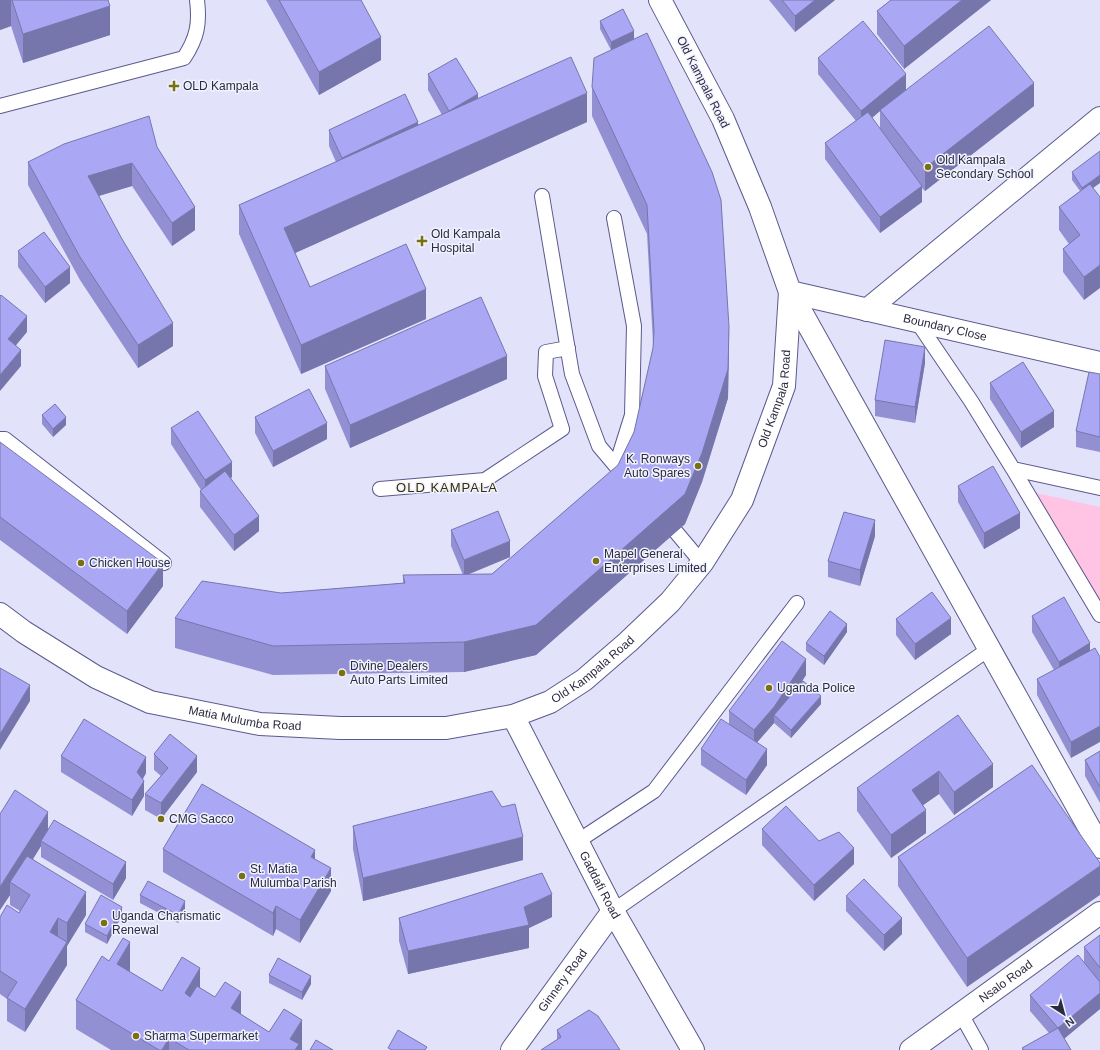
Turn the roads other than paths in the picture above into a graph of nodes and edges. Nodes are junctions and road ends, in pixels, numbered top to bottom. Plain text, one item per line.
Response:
1 (197, 0) edge
2 (660, 0) edge
3 (0, 106) edge
4 (1100, 118) edge
5 (542, 196) dead end
6 (614, 218) dead end
7 (790, 292) junction
8 (867, 310) junction
9 (916, 320) junction
10 (568, 348) junction
11 (1100, 363) edge
12 (0, 439) edge
13 (616, 466) junction
14 (1013, 469) junction
15 (626, 478) edge
16 (1100, 488) edge
17 (380, 489) dead end
18 (676, 532) edge
19 (702, 563) junction
20 (164, 564) edge
21 (797, 603) dead end
22 (0, 614) edge
23 (1100, 615) edge
24 (989, 649) junction
25 (514, 716) junction
26 (578, 841) junction
27 (1100, 847) edge
28 (613, 911) junction
29 (1100, 913) edge
30 (961, 1014) junction
31 (512, 1050) edge
32 (693, 1050) edge
33 (911, 1050) edge
34 (981, 1050) edge

1 - 3 lane
2 - 7 street, Old Kampala Road
4 - 8 street
5 - 10 lane
6 - 13 lane
7 - 8 street, Boundary Close
7 - 19 street, Old Kampala Road
7 - 24 street
8 - 9 street, Boundary Close
9 - 11 street, Boundary Close
9 - 14 lane
10 - 13 lane
10 - 17 lane
12 - 20 lane
13 - 15 lane
14 - 16 lane
14 - 23 lane
18 - 19 lane
19 - 25 street, Old Kampala Road
21 - 26 lane
22 - 25 street, Matia Mulumba Road
24 - 27 street
24 - 28 lane
25 - 26 street, Gaddafi Road
26 - 28 street, Gaddafi Road
28 - 31 street, Ginnery Road
28 - 32 street, Gaddafi Road
29 - 30 street, Nsalo Road
30 - 33 street, Nsalo Road
30 - 34 lane

